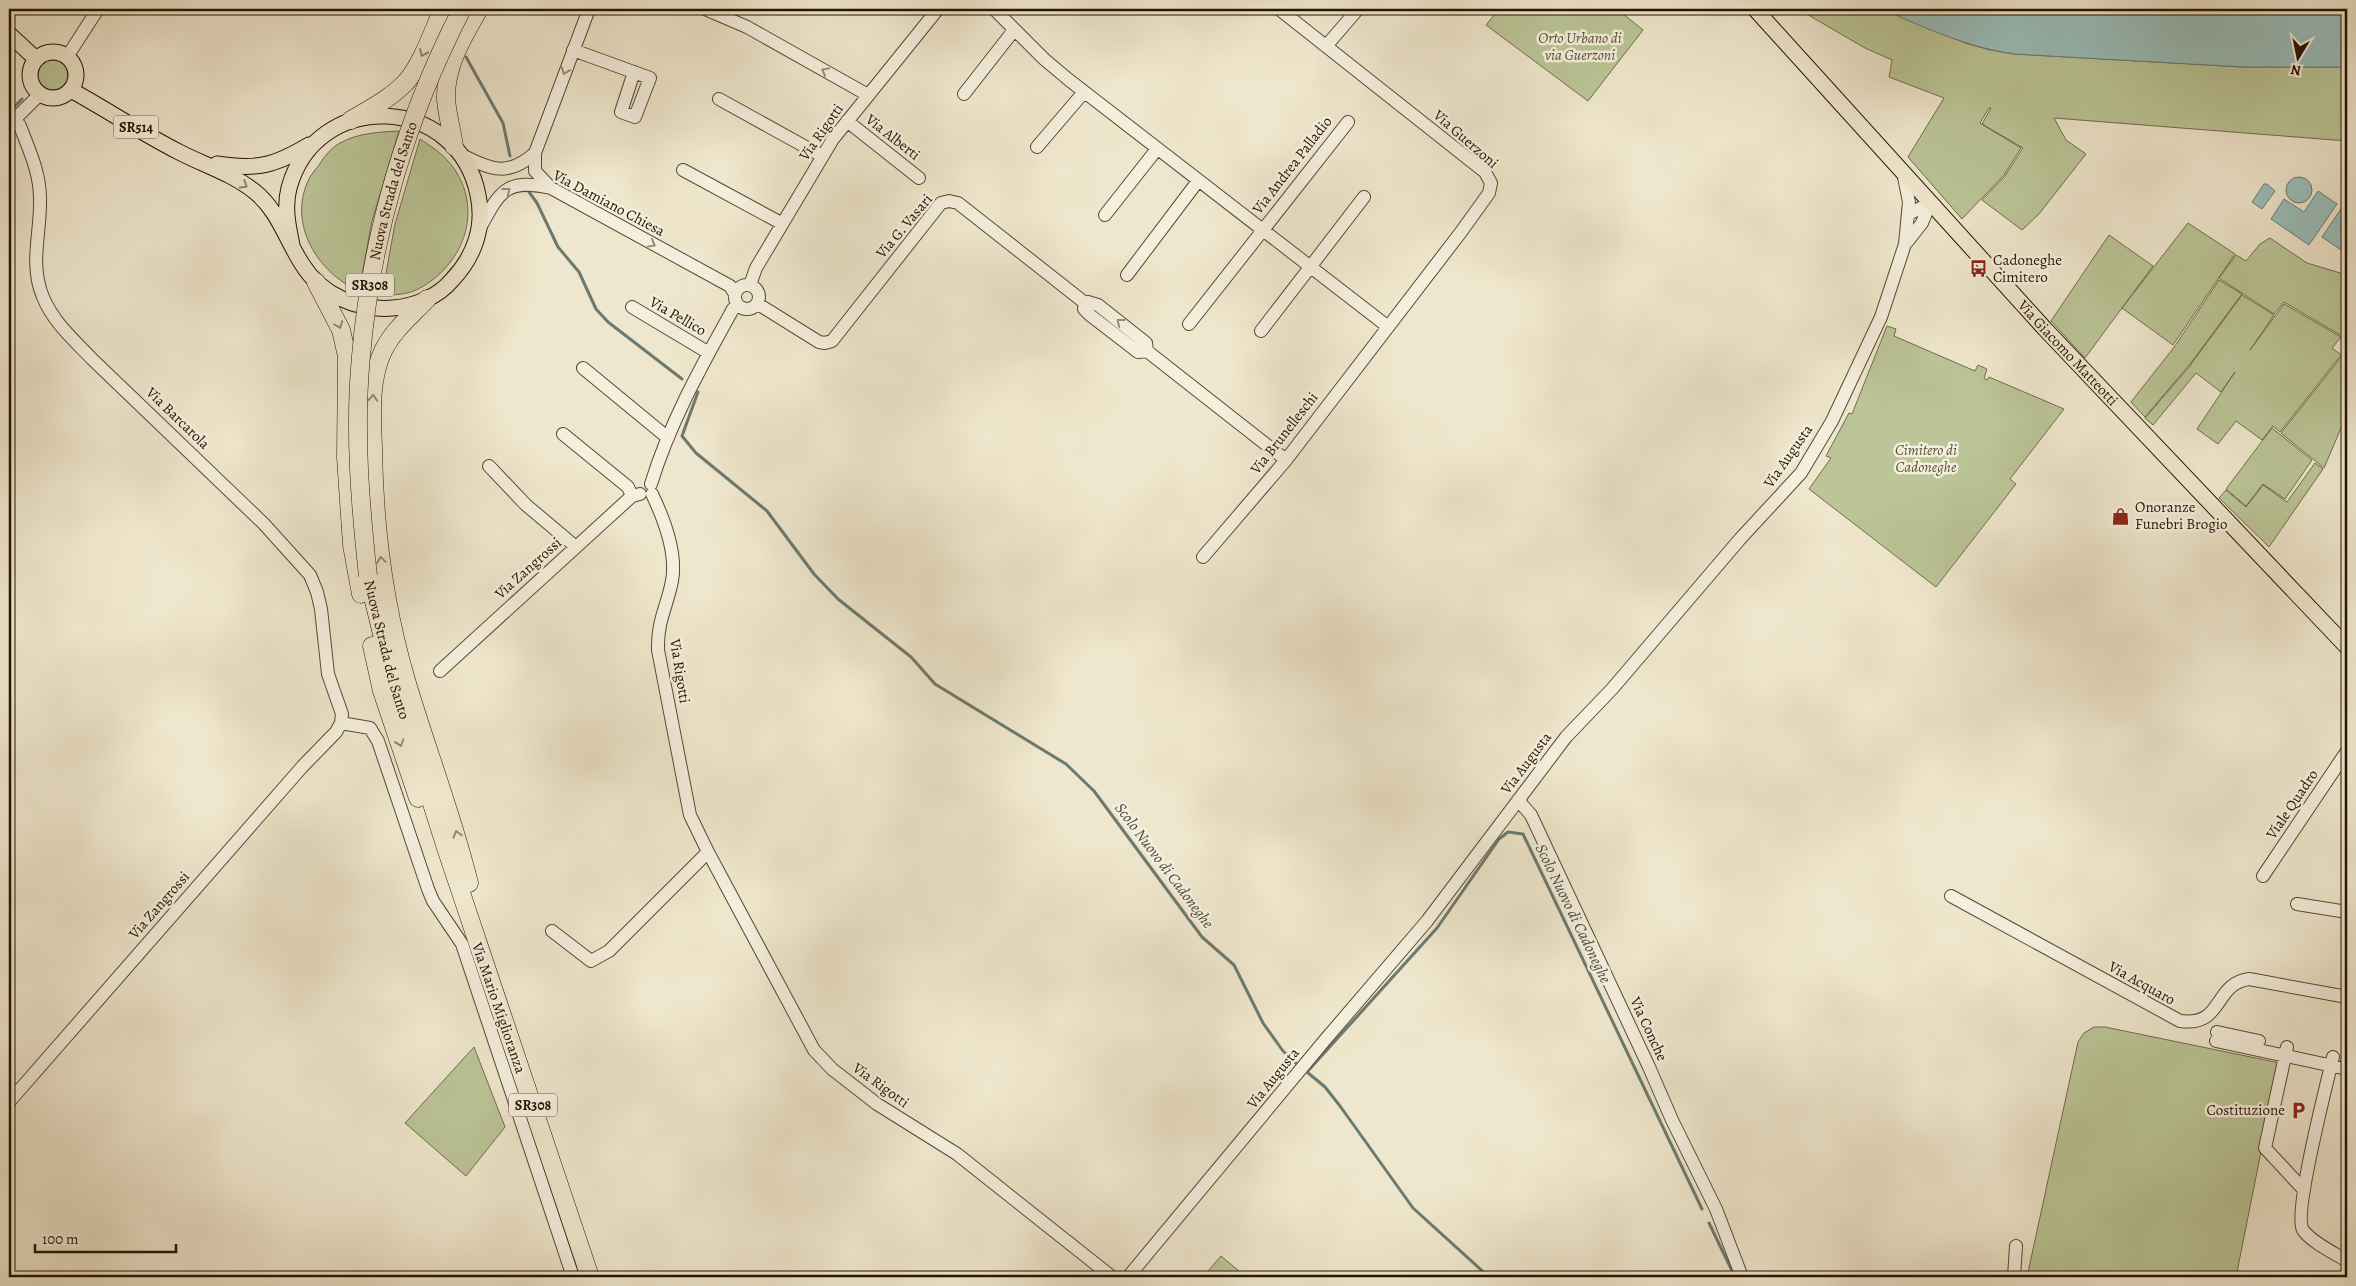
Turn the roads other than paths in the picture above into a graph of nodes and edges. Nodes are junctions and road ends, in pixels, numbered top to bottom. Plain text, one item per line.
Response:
1 (98, 9) edge
2 (443, 9) edge
3 (462, 9) edge
4 (479, 9) edge
5 (589, 9) edge
6 (705, 9) edge
7 (938, 9) edge
8 (994, 9) edge
9 (1279, 9) edge
10 (1358, 9) edge
11 (1755, 9) edge
12 (1014, 30) junction
13 (9, 34) edge
14 (1327, 46) junction
15 (573, 50) junction
16 (67, 57) junction
17 (36, 59) junction
18 (634, 72) dead end
19 (71, 90) junction
20 (1084, 92) junction
21 (40, 94) junction
22 (964, 94) dead end
23 (868, 95) junction
24 (719, 99) dead end
25 (352, 120) junction
26 (847, 121) junction
27 (12, 122) edge
28 (1348, 122) dead end
29 (319, 139) junction
30 (1037, 147) dead end
31 (1157, 148) junction
32 (458, 150) junction
33 (535, 153) junction
34 (822, 156) junction
35 (201, 162) junction
36 (683, 170) dead end
37 (1903, 172) junction
38 (919, 178) dead end
39 (1198, 181) junction
40 (551, 188) junction
41 (1364, 197) dead end
42 (1930, 203) junction
43 (1909, 214) junction
44 (1105, 215) dead end
45 (1946, 221) junction
46 (781, 223) junction
47 (1922, 223) junction
48 (1262, 229) junction
49 (479, 230) junction
50 (1905, 244) junction
51 (292, 245) junction
52 (1310, 268) junction
53 (1127, 275) dead end
54 (316, 282) junction
55 (750, 285) junction
56 (427, 299) junction
57 (737, 300) junction
58 (758, 304) junction
59 (632, 307) dead end
60 (1189, 324) dead end
61 (1387, 326) junction
62 (1261, 331) dead end
63 (709, 353) junction
64 (584, 368) dead end
65 (563, 434) dead end
66 (668, 438) junction
67 (1286, 460) junction
68 (489, 466) dead end
69 (644, 492) junction
70 (576, 547) junction
71 (1203, 557) dead end
72 (2347, 647) edge
73 (440, 671) dead end
74 (338, 727) junction
75 (2347, 751) edge
76 (1518, 800) junction
77 (708, 852) junction
78 (2263, 876) dead end
79 (1951, 896) dead end
80 (2297, 904) dead end
81 (2347, 912) edge
82 (552, 931) dead end
83 (476, 933) junction
84 (2347, 997) edge
85 (2217, 1036) dead end
86 (2286, 1051) junction
87 (2347, 1060) edge
88 (2332, 1061) junction
89 (2347, 1069) edge
90 (9, 1102) edge
91 (2304, 1190) junction
92 (2016, 1246) dead end
93 (2347, 1262) edge
94 (573, 1277) edge
95 (590, 1277) edge
96 (1112, 1277) edge
97 (1128, 1277) edge
98 (1742, 1277) edge
99 (2014, 1277) edge

1 - 16 street
2 -> 25 highway
3 - 83 highway, Nuova Strada del Santo / SR308, bridge
4 - 32 highway
5 - 15 street
23 -> 6 street
7 - 23 street, Via Rigotti
8 - 12 street, Via Andrea Palladio
9 - 14 street, Via Guerzoni
10 - 14 street
11 - 37 main road, Via Giacomo Matteotti
12 - 20 street, Via Andrea Palladio
12 - 22 street
13 - 17 main road
14 - 61 street, Via Guerzoni
15 - 18 street
15 -> 33 street
16 - 17 main road
16 - 19 main road
17 - 21 main road
19 - 21 main road
19 - 35 main road, SR514
20 - 30 street
20 - 31 street, Via Andrea Palladio
21 - 27 street
23 - 26 street, Via Rigotti
24 - 34 street
25 - 29 main road
25 - 32 main road
26 - 34 street, Via Rigotti
26 - 38 street, Via Alberti
27 - 74 street, Via Barcarola
28 - 48 street, Via Andrea Palladio
29 - 35 main road, SR514
29 - 51 main road
31 - 39 street, Via Andrea Palladio
31 - 44 street
32 - 33 street
32 - 49 main road
33 - 40 street
34 - 46 street, Via Rigotti
35 -> 51 main road, SR514
36 - 46 street
37 - 42 main road, Via Giacomo Matteotti
37 - 43 street, Via Augusta
39 - 48 street, Via Andrea Palladio
39 - 53 street
49 -> 40 street, Via Damiano Chiesa
40 -> 57 street, Via Damiano Chiesa
41 - 52 street
42 - 43 street
42 - 45 main road, Via Giacomo Matteotti
42 - 47 street, Via Augusta
43 - 50 street, Via Augusta
45 - 47 street
45 - 72 main road, Via Giacomo Matteotti
46 - 55 street, Via Rigotti
47 - 50 street, Via Augusta
48 - 52 street, Via Andrea Palladio
48 - 60 street, Via Andrea Palladio
49 - 56 main road
50 - 76 street, Via Augusta
51 - 54 main road
52 - 61 street, Via Andrea Palladio
52 - 62 street
54 - 56 main road
54 -> 83 highway
55 - 57 street
55 - 58 street
83 -> 56 highway
57 - 58 street
57 - 63 street
58 - 67 street, Via G. Vasari
59 - 63 street, Via Pellico
61 - 67 street, Via Brunelleschi
63 - 66 street
64 - 66 street
65 - 69 street
66 - 69 street
67 - 71 street, Via Brunelleschi
68 - 70 street
69 - 70 street, Via Zangrossi
69 - 77 street, Via Rigotti
70 - 73 street, Via Zangrossi
74 - 90 street, Via Zangrossi
74 - 94 street, Via Mario Miglioranza
75 - 78 street, Viale Quadro
76 - 97 street, Via Augusta
76 - 98 street, Via Conche
77 - 82 street
77 - 96 street, Via Rigotti
79 - 84 street, Via Acquaro
80 - 81 street
83 - 95 highway, Nuova Strada del Santo / SR308
85 - 86 street
86 - 88 street
86 - 91 street
87 - 88 street
88 - 89 street
88 - 91 street
91 - 93 street
92 - 99 street

